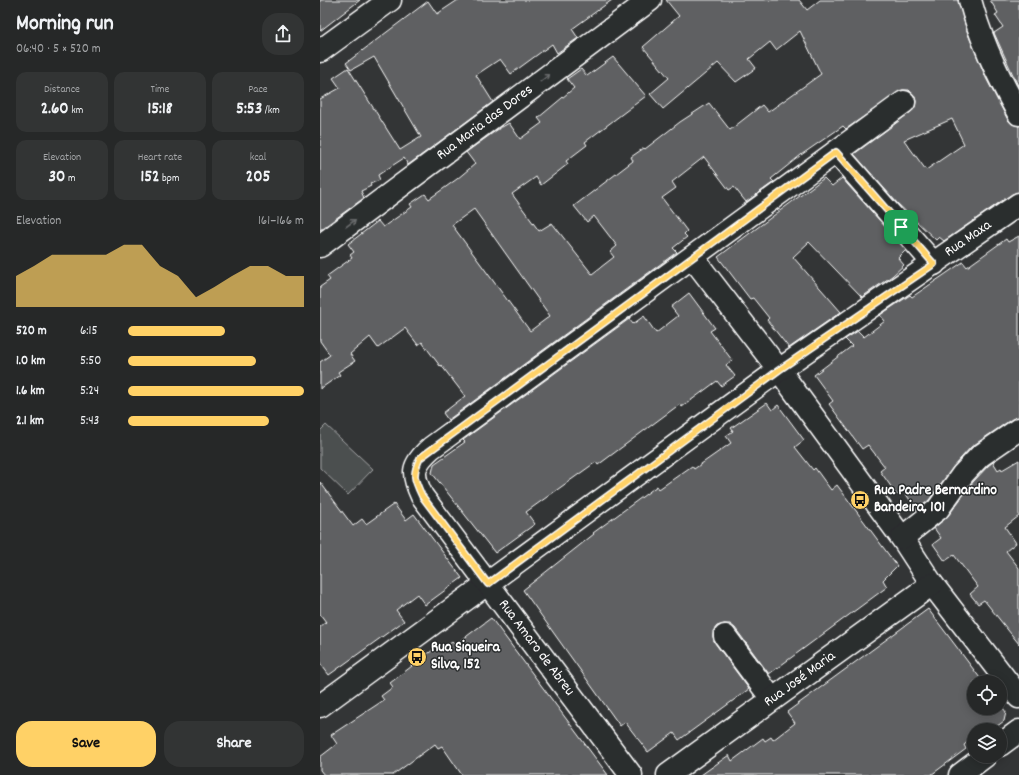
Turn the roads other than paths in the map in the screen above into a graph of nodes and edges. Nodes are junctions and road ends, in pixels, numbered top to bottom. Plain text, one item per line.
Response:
1 (390, 0) edge
2 (650, 0) edge
3 (970, 0) edge
4 (320, 51) edge
5 (904, 102) dead end
6 (1019, 114) edge
7 (836, 152) junction
8 (1019, 204) edge
9 (320, 246) edge
10 (693, 258) junction
11 (934, 264) junction
12 (779, 370) junction
13 (1019, 429) edge
14 (902, 538) junction
15 (488, 584) junction
16 (932, 584) junction
17 (725, 636) dead end
18 (1019, 697) edge
19 (772, 699) junction
20 (320, 706) edge
21 (1019, 731) edge
22 (1007, 740) edge
23 (976, 763) edge
24 (631, 775) edge
25 (668, 775) edge
26 (960, 775) edge

1 - 4 street
9 -> 2 street, Rua Maria das Dores
3 - 6 street
5 - 7 street
7 - 10 street
7 - 11 street
8 - 11 street, Rua Maxa
10 - 12 street
10 - 15 street, Rua Amaro de Abreu
11 - 12 street, Rua Maxa
12 - 14 street
12 - 15 street, Rua Maxa
13 - 14 street
14 - 16 street
15 - 20 street, Rua Maxa
15 - 24 street, Rua Amaro de Abreu
16 - 18 street
16 - 19 street, Rua José Maria
17 - 19 street
19 - 25 street, Rua José Maria
21 - 22 street
23 - 26 street

